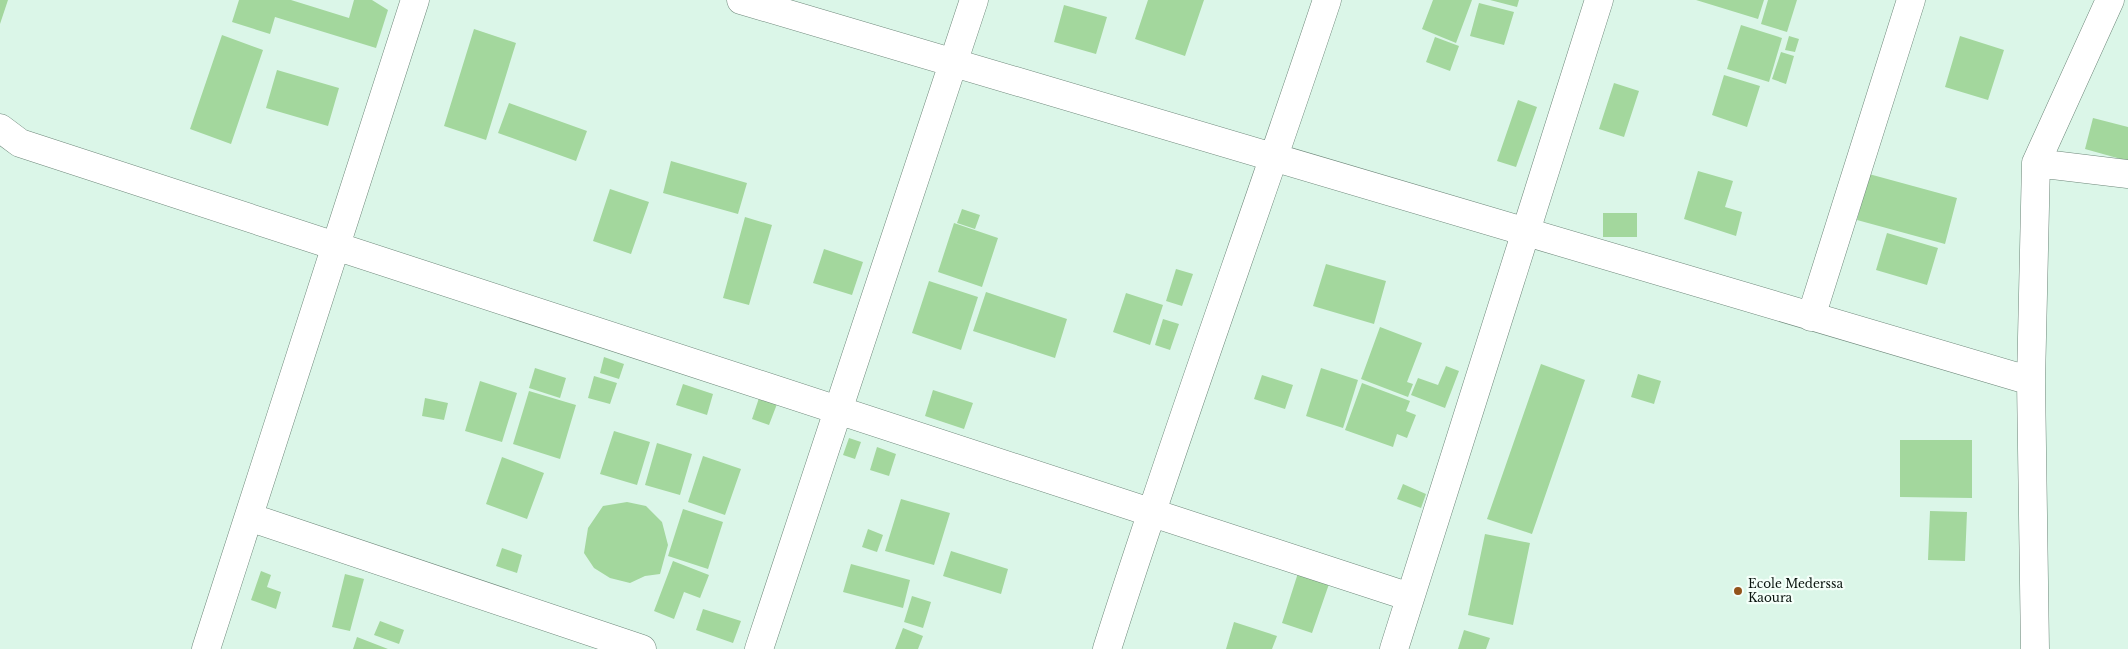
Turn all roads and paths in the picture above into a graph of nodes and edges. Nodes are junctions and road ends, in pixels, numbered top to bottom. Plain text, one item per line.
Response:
1 (415, 0) edge
2 (741, 0) edge
3 (974, 0) edge
4 (1327, 0) edge
5 (1599, 0) edge
6 (1911, 0) edge
7 (2110, 0) edge
8 (953, 62) junction
9 (0, 128) edge
10 (1275, 158) junction
11 (2036, 163) junction
12 (2128, 174) edge
13 (1525, 232) junction
14 (336, 246) junction
15 (1811, 317) junction
16 (2031, 382) junction
17 (838, 410) junction
18 (1150, 512) junction
19 (249, 517) junction
20 (1410, 597) junction
21 (206, 649) edge
22 (642, 649) edge
23 (759, 649) edge
24 (1107, 649) edge
25 (1394, 649) edge
26 (2035, 649) edge

1 - 14 street
2 - 8 street
3 - 8 street
4 - 10 street
5 - 13 street
6 - 15 street
7 - 11 street
8 - 10 street
8 - 17 street
9 - 14 street
10 - 13 street
10 - 18 street
11 - 12 street
11 - 16 street
13 - 15 street
13 - 20 street
14 - 17 street
14 - 19 street
15 - 16 street
16 - 26 street
17 - 18 street
17 - 23 street
18 - 20 street
18 - 24 street
19 - 21 street
19 - 22 street
20 - 25 street

